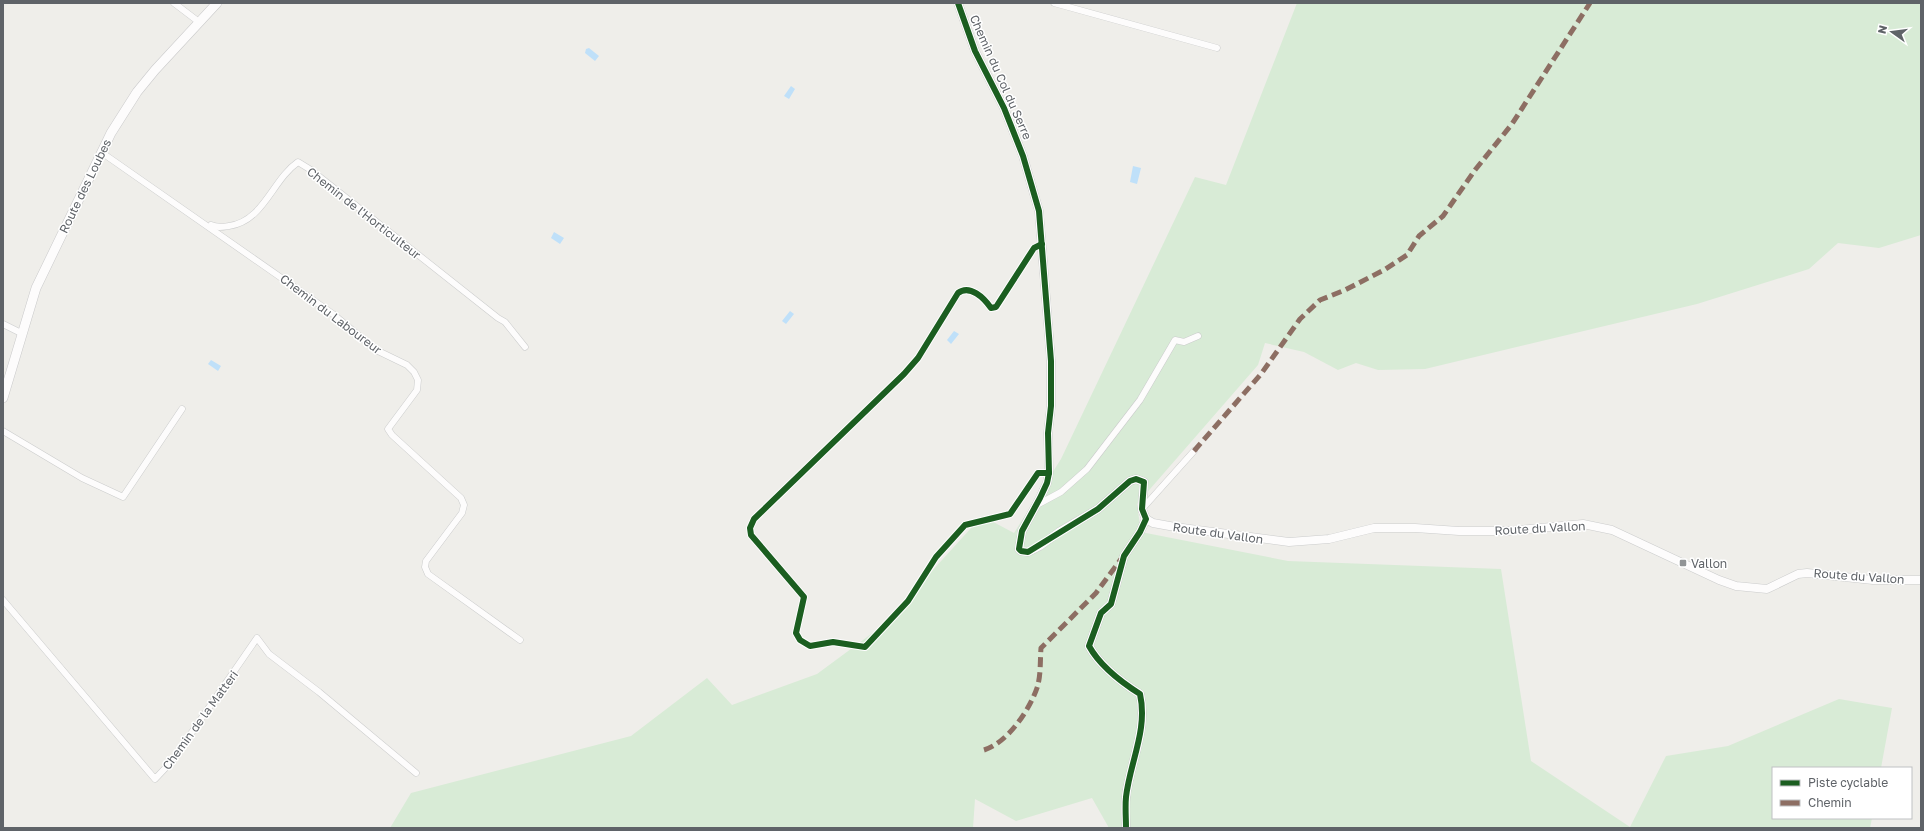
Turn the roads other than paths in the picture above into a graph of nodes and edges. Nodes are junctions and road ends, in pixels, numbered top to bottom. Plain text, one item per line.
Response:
1 (174, 3) edge
2 (217, 3) edge
3 (958, 3) edge
4 (1054, 3) edge
5 (199, 22) junction
6 (1217, 48) dead end
7 (101, 152) junction
8 (200, 221) junction
9 (1042, 244) junction
10 (3, 324) edge
11 (21, 332) junction
12 (1198, 336) dead end
13 (526, 347) dead end
14 (3, 398) edge
15 (182, 409) dead end
16 (3, 431) edge
17 (1194, 451) dead end
18 (1049, 473) junction
19 (1035, 506) junction
20 (1142, 509) junction
21 (1146, 519) junction
22 (1921, 580) edge
23 (3, 600) edge
24 (520, 640) dead end
25 (416, 773) dead end
26 (1126, 828) edge

1 - 5 street
2 - 5 main road, Route des Loubes
3 - 9 street, Chemin du Col du Serre
4 - 6 street
5 - 7 main road, Route des Loubes
7 - 8 street, Chemin du Laboureur
7 - 11 main road, Route des Loubes
8 - 13 street, Chemin de l'Horticulteur
8 - 24 street, Chemin du Laboureur
9 - 18 street, Chemin du Col du Serre
9 - 18 street
10 - 11 street
11 - 14 main road, Route des Loubes
12 - 19 street
15 - 16 street
17 - 20 street
18 - 19 street, Chemin du Col du Serre
19 - 20 street, Chemin du Col du Serre
20 - 21 street
21 - 22 street, Route du Vallon
21 - 26 street
23 - 25 street, Chemin de la Matteri

